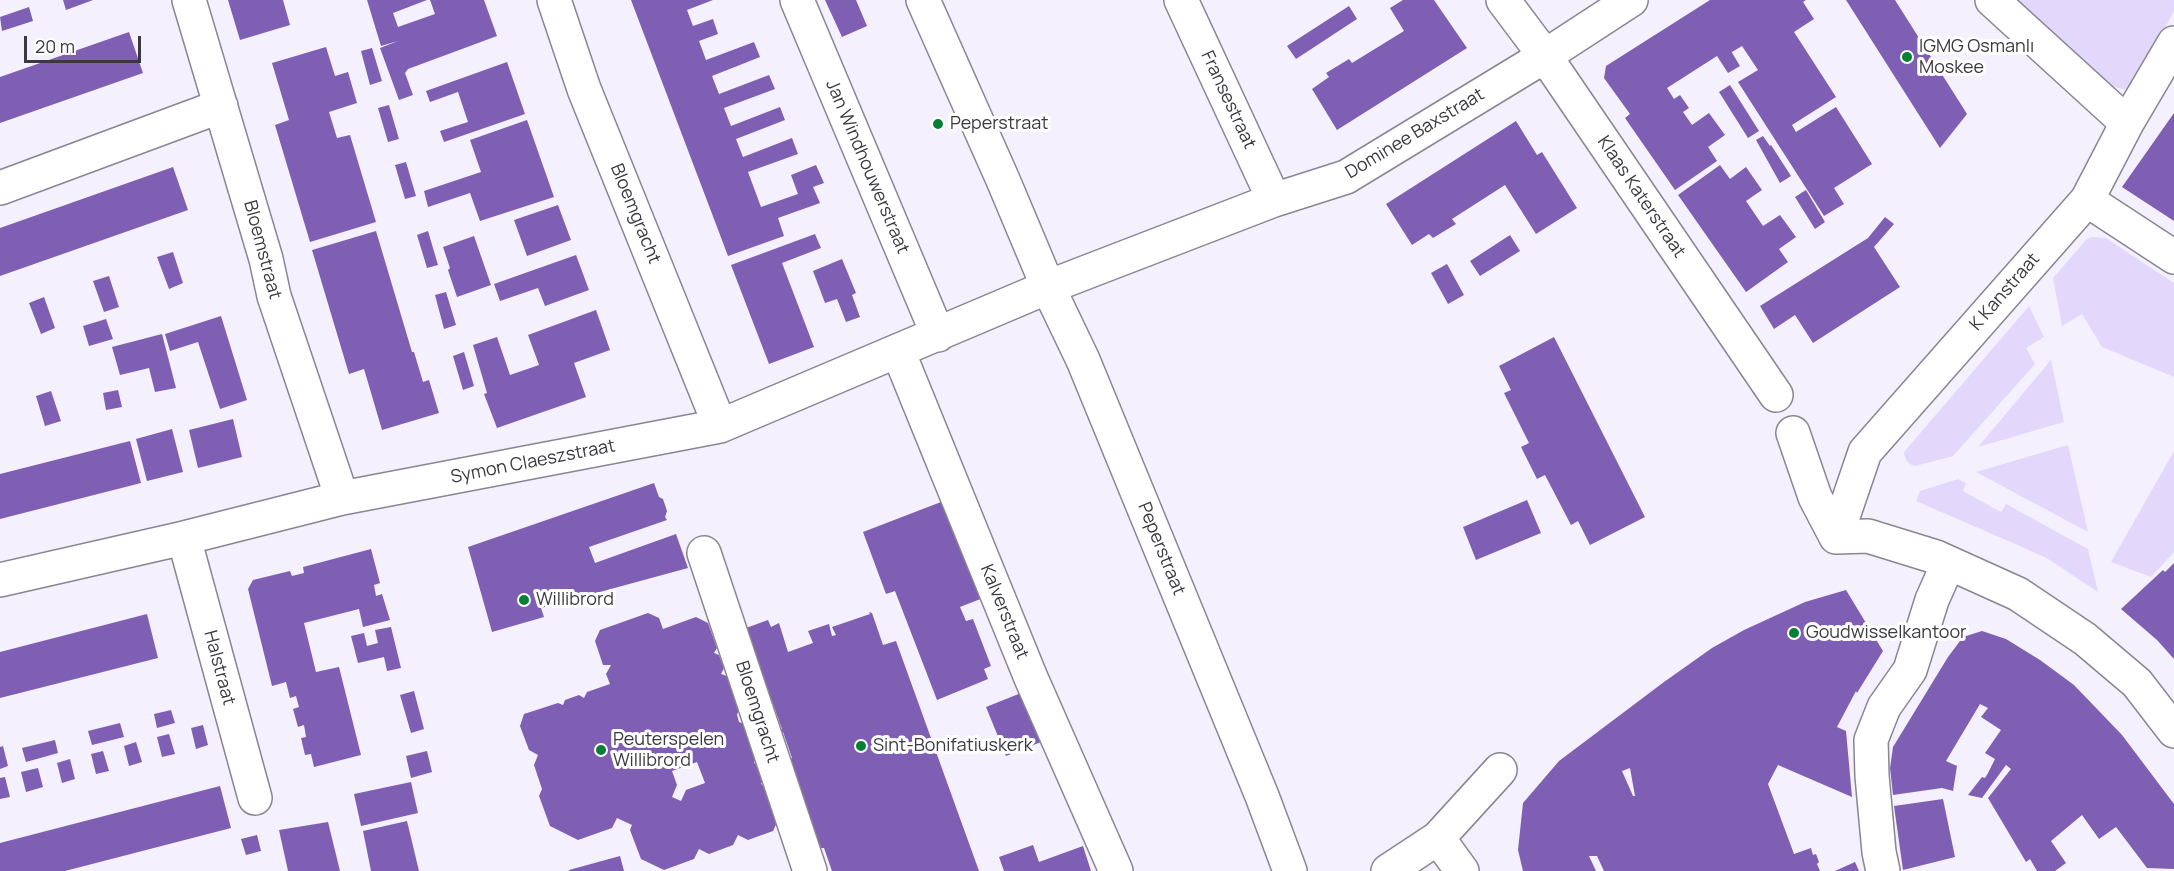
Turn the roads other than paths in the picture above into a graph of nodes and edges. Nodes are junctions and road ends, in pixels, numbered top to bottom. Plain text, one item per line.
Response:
1 (189, 0) edge
2 (554, 0) edge
3 (797, 0) edge
4 (923, 0) edge
5 (1181, 0) edge
6 (1503, 0) edge
7 (1631, 0) edge
8 (1992, 0) edge
9 (2174, 43) edge
10 (1545, 56) junction
11 (221, 106) junction
12 (2127, 123) junction
13 (0, 188) edge
14 (1274, 200) junction
15 (2087, 200) junction
16 (2174, 257) edge
17 (1048, 286) junction
18 (938, 335) junction
19 (898, 351) junction
20 (1776, 395) dead end
21 (720, 426) junction
22 (1793, 433) dead end
23 (342, 498) junction
24 (1836, 537) junction
25 (184, 538) junction
26 (704, 553) dead end
27 (1948, 564) junction
28 (0, 580) edge
29 (2174, 731) edge
30 (1500, 770) dead end
31 (255, 798) dead end
32 (1438, 838) junction
33 (810, 871) edge
34 (1116, 871) edge
35 (1290, 871) edge
36 (1388, 871) edge
37 (1462, 871) edge
38 (1883, 871) edge

1 - 11 street, Bloemstraat
2 - 21 street, Bloemgracht
3 - 18 street, Jan Windhouwerstraat
4 - 17 street, Peperstraat
5 - 14 street, Fransestraat
6 - 10 street, Klaas Katerstraat
7 - 10 street, Dominee Baxstraat
8 - 12 street
9 - 12 street, K Kanstraat
10 - 14 street, Dominee Baxstraat
10 - 20 street, Klaas Katerstraat
11 - 13 street
11 - 23 street, Bloemstraat
12 - 15 street, K Kanstraat
14 - 17 street, Dominee Baxstraat
15 - 16 street
15 - 24 street, K Kanstraat
17 - 18 street, Symon Claeszstraat
17 - 35 street, Peperstraat
18 - 19 street, Symon Claeszstraat
19 - 21 street, Symon Claeszstraat
19 - 34 street, Kalverstraat
21 - 23 street, Symon Claeszstraat
22 - 24 street
23 - 25 street, Symon Claeszstraat
24 - 27 street
25 - 28 street, Symon Claeszstraat
25 - 31 street, Halstraat
26 - 33 street, Bloemgracht
27 - 29 street
27 - 38 street
30 - 32 street
32 - 36 street
32 - 37 street

